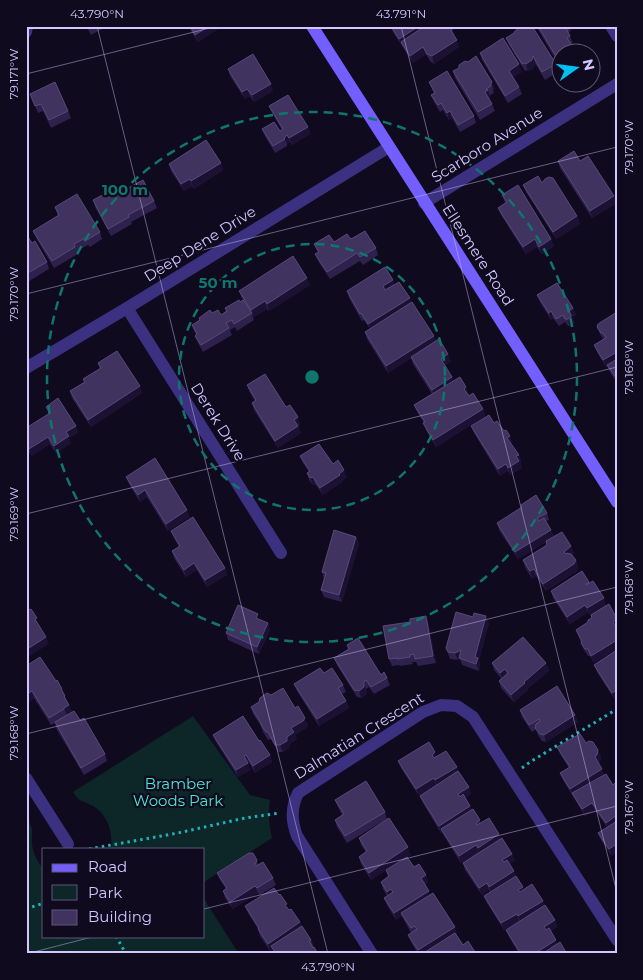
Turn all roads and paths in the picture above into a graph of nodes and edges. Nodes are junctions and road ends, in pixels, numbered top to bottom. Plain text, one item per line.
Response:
1 (27, 26) edge
2 (312, 26) edge
3 (611, 26) edge
4 (26, 32) edge
5 (617, 36) edge
6 (617, 84) edge
7 (389, 147) junction
8 (424, 202) junction
9 (127, 308) junction
10 (26, 368) edge
11 (617, 502) edge
12 (281, 554) dead end
13 (617, 709) edge
14 (512, 776) junction
15 (26, 778) edge
16 (270, 815) dead end
17 (68, 844) dead end
18 (95, 848) edge
19 (42, 904) edge
20 (26, 909) edge
21 (117, 938) edge
22 (617, 940) edge
23 (126, 954) edge
24 (372, 954) edge

1 - 4 street
2 - 7 main road, Ellesmere Road
3 - 5 street
6 - 8 street, Scarboro Avenue
7 - 8 main road, Ellesmere Road
7 - 9 street, Deep Dene Drive
8 - 11 main road, Ellesmere Road
9 - 10 street, Deep Dene Drive
9 - 12 street, Derek Drive
13 - 14 path
14 - 22 street, Dalmatian Crescent
14 - 24 street, Dalmatian Crescent
15 - 17 street
16 - 18 path
19 - 20 path
21 - 23 path

